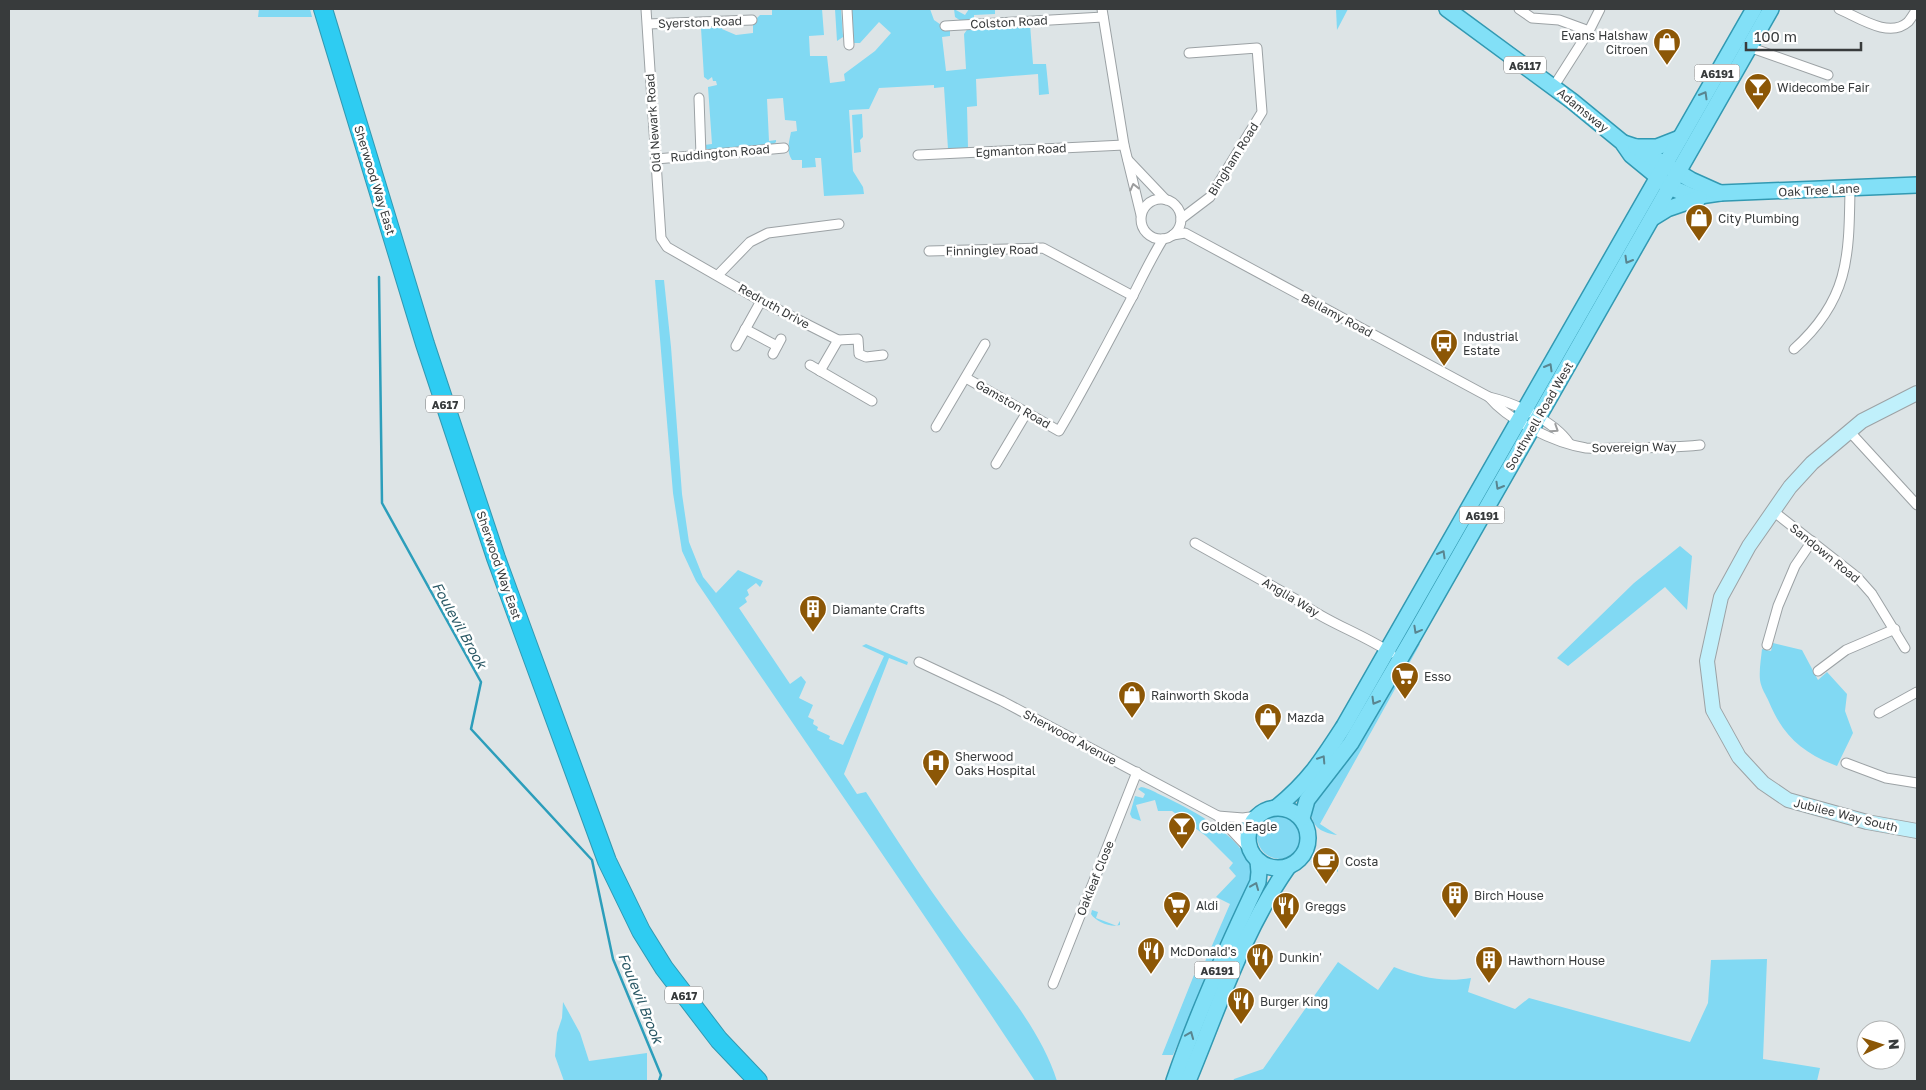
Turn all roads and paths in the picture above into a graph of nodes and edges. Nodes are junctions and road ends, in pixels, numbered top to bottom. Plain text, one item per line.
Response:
1 (323, 9) edge
2 (646, 9) edge
3 (847, 9) edge
4 (1447, 9) edge
5 (1519, 9) edge
6 (1600, 9) edge
7 (1754, 9) edge
8 (1771, 9) edge
9 (1840, 9) edge
10 (1917, 9) edge
11 (1102, 13) edge
12 (752, 20) dead end
13 (648, 24) junction
14 (945, 26) dead end
15 (1589, 31) junction
16 (849, 45) dead end
17 (1749, 47) junction
18 (1189, 53) dead end
19 (1828, 75) dead end
20 (1554, 86) junction
21 (699, 98) dead end
22 (1680, 138) junction
23 (1629, 144) junction
24 (1124, 145) junction
25 (784, 148) dead end
26 (701, 155) junction
27 (918, 156) dead end
28 (656, 159) junction
29 (1128, 160) junction
30 (1668, 176) junction
31 (1917, 184) edge
32 (1850, 188) junction
33 (1720, 193) junction
34 (1702, 197) junction
35 (1166, 200) junction
36 (1175, 204) junction
37 (1192, 209) junction
38 (1141, 215) junction
39 (1653, 218) junction
40 (1181, 221) junction
41 (839, 224) dead end
42 (1185, 234) junction
43 (1149, 235) junction
44 (1173, 235) junction
45 (661, 238) joint
46 (1163, 239) junction
47 (929, 251) dead end
48 (1150, 259) junction
49 (718, 275) junction
50 (1133, 296) junction
51 (760, 301) junction
52 (745, 329) junction
53 (838, 340) junction
54 (985, 344) dead end
55 (736, 346) dead end
56 (777, 346) dead end
57 (1794, 349) dead end
58 (883, 355) dead end
59 (810, 365) dead end
60 (820, 371) junction
61 (966, 378) junction
62 (1917, 393) edge
63 (872, 401) dead end
64 (1027, 412) junction
65 (1521, 415) junction
66 (1535, 423) junction
67 (936, 427) dead end
68 (1850, 432) junction
69 (1700, 445) dead end
70 (996, 464) dead end
71 (1916, 502) edge
72 (1773, 511) junction
73 (1812, 542) junction
74 (1195, 543) dead end
75 (1895, 629) junction
76 (1767, 645) dead end
77 (1906, 648) dead end
78 (1393, 654) junction
79 (919, 662) dead end
80 (1818, 670) dead end
81 (1917, 692) edge
82 (1879, 713) dead end
83 (1846, 763) dead end
84 (1137, 772) junction
85 (1917, 783) edge
86 (1277, 807) junction
87 (1218, 816) junction
88 (1256, 816) junction
89 (1302, 818) junction
90 (1917, 831) edge
91 (1254, 855) junction
92 (1288, 866) junction
93 (1053, 984) dead end
94 (758, 1081) edge
95 (1174, 1081) edge
96 (1188, 1081) edge

1 - 94 highway, Sherwood Way East / A617
2 - 13 street, Old Newark Road
3 - 16 street
4 - 20 main road, Adamsway / A6117
5 - 15 street
6 - 15 street
22 -> 7 main road, Southwell Road West / A6191
8 - 17 main road, Southwell Road West / A6191
9 - 10 street
11 - 14 street, Colston Road
11 - 24 street
12 - 13 street, Syerston Road
13 - 28 street, Old Newark Road
15 - 20 street
17 - 19 street
17 - 30 main road, Southwell Road West / A6191
18 - 37 street, Bingham Road
20 - 23 main road, Adamsway / A6117
21 - 26 street
22 - 23 main road
22 - 30 main road, Southwell Road West / A6191
23 - 30 main road, Adamsway / A6117
24 - 27 street, Egmanton Road
24 - 29 street
25 - 26 street, Ruddington Road
26 - 28 street, Ruddington Road
28 - 45 street, Old Newark Road
29 - 35 street
38 -> 29 street
30 - 33 main road, Oak Tree Lane / A6117
30 - 34 main road, Oak Tree Lane / A6117
30 - 39 main road, Southwell Road West / A6191
65 -> 30 main road, Southwell Road West / A6191
31 - 32 main road, Oak Tree Lane / A6117
32 - 33 main road, Oak Tree Lane / A6117
32 - 57 street
33 - 34 main road, Oak Tree Lane / A6117
34 - 39 main road
35 - 36 street
35 - 38 street
36 - 37 street
36 - 40 street
37 - 40 street, Bingham Road
38 - 43 street
39 -> 66 main road, Southwell Road West / A6191
40 - 42 street
40 - 44 street
41 - 49 street
42 - 44 street
42 - 65 street, Bellamy Road
43 - 46 street
43 - 48 street
44 - 46 street
45 - 49 street, Redruth Drive
46 - 48 street
47 - 50 street, Finningley Road
48 - 50 street
49 - 51 street, Redruth Drive
50 - 64 street, Gamston Road
51 - 52 street
51 - 53 street, Redruth Drive
52 - 55 street
52 - 56 street
53 - 58 street, Redruth Drive
53 - 60 street
54 - 61 street
59 - 60 street
60 - 63 street
61 - 64 street, Gamston Road
61 - 67 street
62 - 68 street, Jubilee Way South
64 - 70 street
65 - 66 street, Bellamy Road
78 -> 65 main road, Southwell Road West / A6191
66 - 69 street, Sovereign Way
66 -> 78 main road, Southwell Road West / A6191
68 - 71 street
68 - 72 street, Jubilee Way South
72 - 73 street, Sandown Road
72 - 90 street, Jubilee Way South
73 - 75 street, Sandown Road
73 - 76 street
74 - 78 street, Anglia Way
75 - 77 street, Sandown Road
75 - 80 street
86 -> 78 main road, Southwell Road West / A6191
78 -> 89 main road, Southwell Road West / A6191
79 - 84 street, Sherwood Avenue
81 - 82 street
83 - 85 street
84 - 87 street, Sherwood Avenue
84 - 93 street, Oakleaf Close
86 - 88 main road
86 - 89 main road
87 - 88 street, Sherwood Avenue
87 - 91 street, Sherwood Avenue
88 - 91 main road
89 - 92 main road
91 - 92 main road
95 -> 91 main road, A6191
92 - 96 main road, A6191

